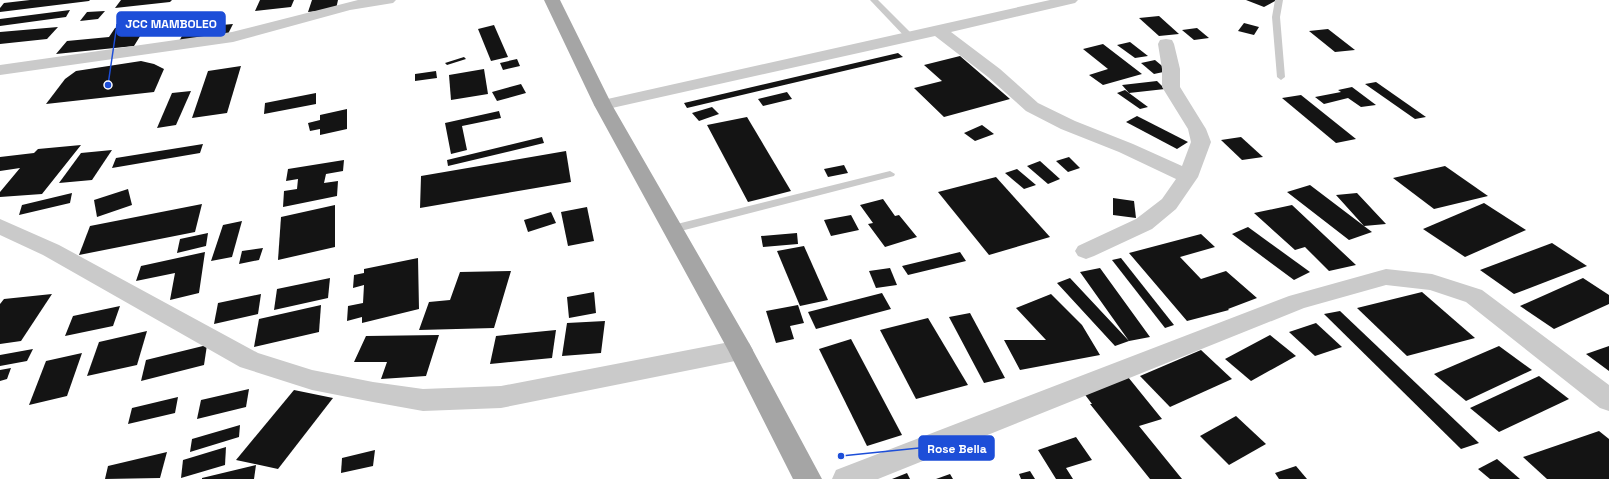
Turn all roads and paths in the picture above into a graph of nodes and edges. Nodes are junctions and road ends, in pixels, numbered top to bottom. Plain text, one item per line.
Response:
1 (388, 0) edge
2 (552, 0) edge
3 (874, 0) edge
4 (1070, 0) edge
5 (1279, 0) edge
6 (939, 30) junction
7 (910, 37) junction
8 (1166, 44) dead end
9 (0, 70) edge
10 (1281, 76) dead end
11 (603, 105) junction
12 (890, 174) dead end
13 (1188, 177) junction
14 (0, 226) edge
15 (673, 229) junction
16 (1086, 251) dead end
17 (740, 350) junction
18 (1609, 400) edge
19 (808, 479) edge
20 (846, 479) edge

1 - 9 street
2 - 11 main road
3 - 7 lane
4 - 6 street
5 - 10 lane
6 - 7 street
6 - 13 street
7 - 11 street
8 - 13 street
11 - 15 main road
12 - 15 lane
13 - 16 street
14 - 17 street
15 - 17 main road
17 - 19 main road
18 - 20 street

